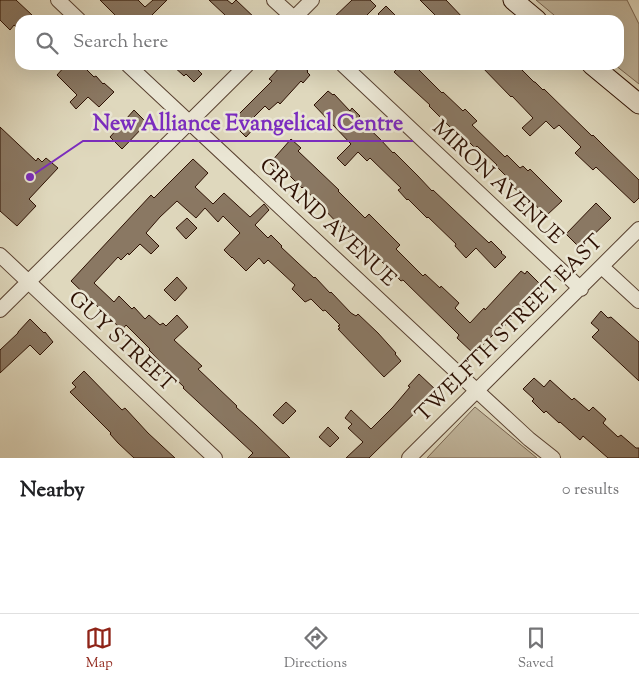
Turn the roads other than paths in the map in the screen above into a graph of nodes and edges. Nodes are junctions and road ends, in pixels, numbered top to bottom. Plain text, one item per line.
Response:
1 (58, 0) edge
2 (274, 0) edge
3 (312, 0) edge
4 (512, 0) edge
5 (74, 15) edge
6 (290, 15) edge
7 (298, 15) edge
8 (531, 15) edge
9 (133, 70) edge
10 (242, 70) edge
11 (348, 70) edge
12 (598, 70) edge
13 (639, 104) edge
14 (190, 122) junction
15 (639, 230) edge
16 (0, 255) edge
17 (602, 267) junction
18 (28, 281) junction
19 (580, 288) junction
20 (639, 301) edge
21 (0, 310) edge
22 (476, 390) junction
23 (214, 458) edge
24 (409, 458) edge
25 (554, 458) edge

1 - 5 street
2 - 6 street
3 - 7 street
4 - 8 main road
9 - 14 street, GRAND AVENUE
10 - 14 street
11 - 19 street, MIRON AVENUE
12 - 13 main road
14 - 18 street
14 - 22 street, GRAND AVENUE
15 - 17 street, TWELFTH STREET EAST
16 - 18 street, GUY STREET
17 - 19 street, TWELFTH STREET EAST
17 - 20 street
18 - 21 street
18 - 23 street, GUY STREET
19 - 22 street, TWELFTH STREET EAST
22 - 24 street, TWELFTH STREET EAST
22 - 25 street, GRAND AVENUE

